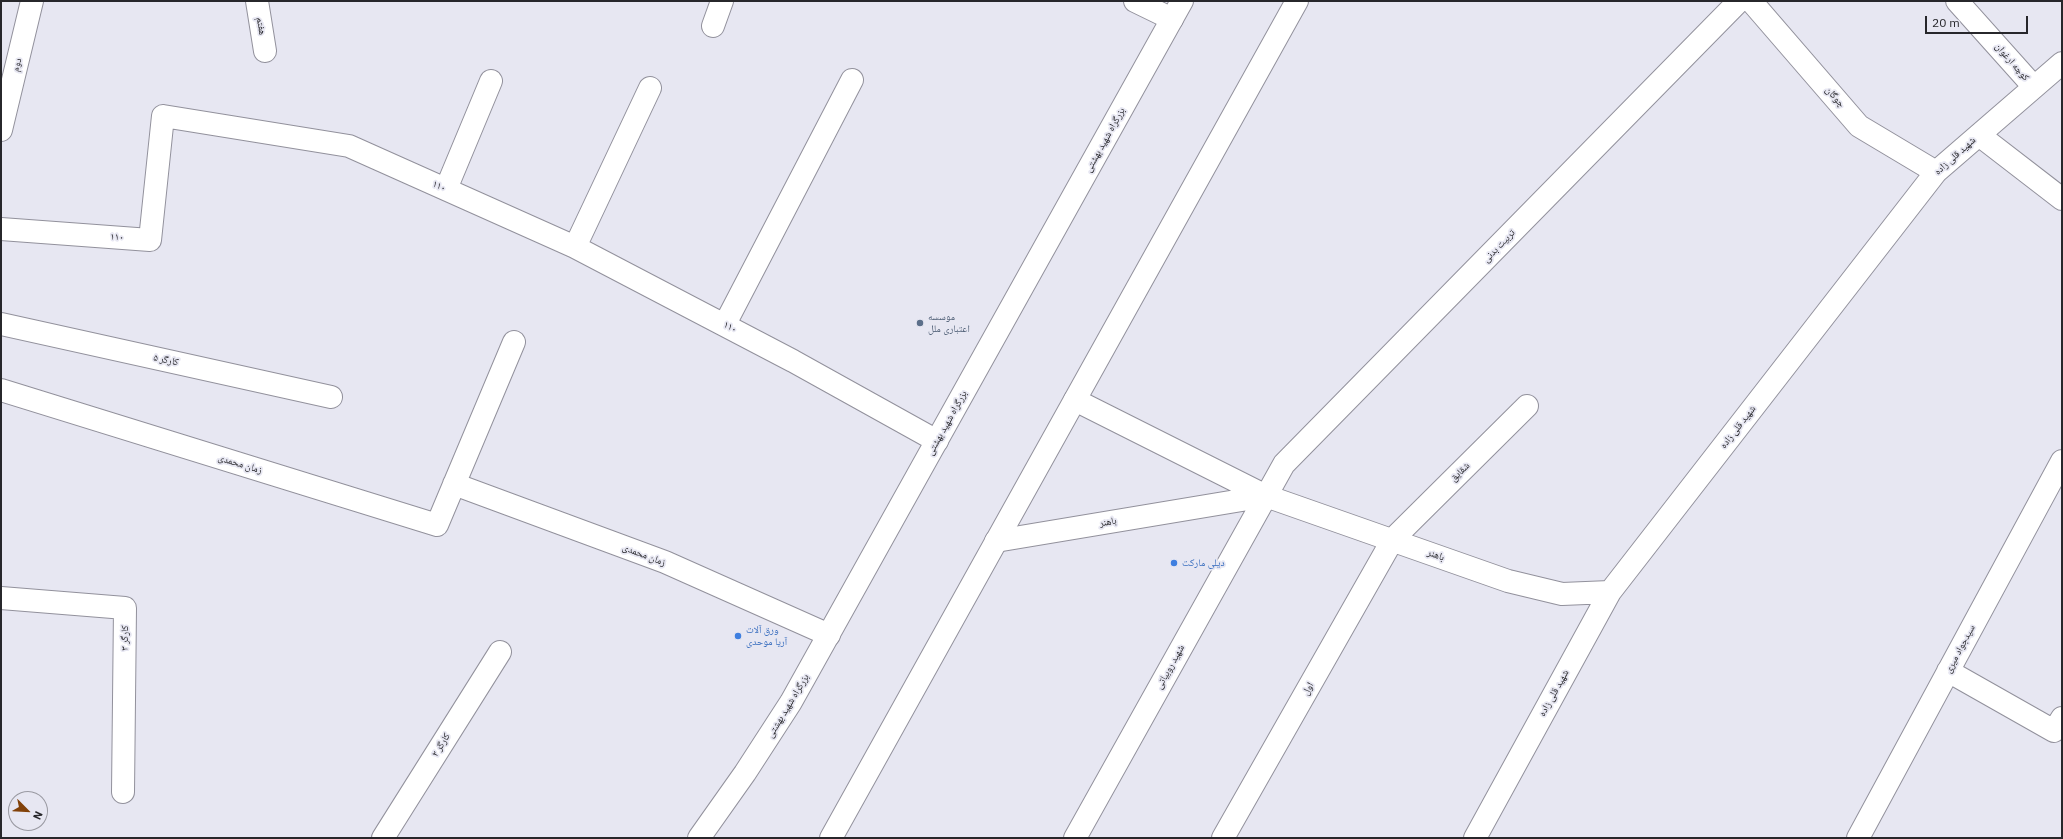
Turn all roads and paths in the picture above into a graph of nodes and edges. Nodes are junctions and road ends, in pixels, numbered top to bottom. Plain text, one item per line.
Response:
1 (32, 1) edge
2 (257, 1) edge
3 (722, 1) edge
4 (1135, 1) edge
5 (1297, 1) edge
6 (1739, 1) edge
7 (1751, 1) edge
8 (1957, 1) edge
9 (1177, 10) edge
10 (713, 26) dead end
11 (265, 51) dead end
12 (2062, 63) edge
13 (852, 80) dead end
14 (491, 81) dead end
15 (2034, 87) junction
16 (650, 88) dead end
17 (1, 130) edge
18 (1979, 135) junction
19 (1936, 172) junction
20 (446, 189) junction
21 (2062, 199) edge
22 (1, 229) edge
23 (575, 247) junction
24 (1, 324) edge
25 (725, 324) junction
26 (514, 342) dead end
27 (1, 390) edge
28 (330, 397) dead end
29 (1075, 400) junction
30 (1527, 406) dead end
31 (937, 441) junction
32 (2062, 461) edge
33 (454, 484) junction
34 (1266, 496) junction
35 (1393, 539) junction
36 (996, 541) junction
37 (1610, 592) junction
38 (1, 598) edge
39 (829, 635) junction
40 (500, 652) dead end
41 (1948, 671) junction
42 (2062, 718) edge
43 (123, 792) dead end
44 (383, 838) edge
45 (699, 838) edge
46 (831, 838) edge
47 (1075, 838) edge
48 (1223, 838) edge
49 (1475, 838) edge
50 (1858, 838) edge

1 - 17 main road, دوم
2 - 11 main road, هفتم
3 - 10 main road
4 - 9 main road
5 - 29 main road
6 - 34 main road, تربیت بدنی
7 - 19 main road, چوگان
8 - 15 main road, کوچه ارغوان
9 - 31 main road, بزرگراه شهید بهشتی
12 - 15 main road, شهید قلی زاده
13 - 25 main road
14 - 20 main road
15 - 18 main road, شهید قلی زاده
16 - 23 main road
18 - 19 main road, شهید قلی زاده
18 - 21 main road
19 - 37 main road, شهید قلی زاده
20 - 22 main road, ۱۱۰
20 - 23 main road, ۱۱۰
23 - 25 main road, ۱۱۰
24 - 28 main road, کارگر ۵
25 - 31 main road, ۱۱۰
26 - 33 main road, زمان محمدی
27 - 33 main road, زمان محمدی
29 - 34 main road, باهنر
29 - 36 main road
30 - 35 main road, شقایق
31 - 39 main road, بزرگراه شهید بهشتی
32 - 41 main road, سیدجواد میری
33 - 39 main road, زمان محمدی
34 - 35 main road, باهنر
34 - 36 main road, باهنر
34 - 47 main road, شهید روبیاتی
35 - 37 main road, باهنر
35 - 48 main road, اول
36 - 46 main road
37 - 49 main road, شهید قلی زاده
38 - 43 main road, کارگر ۳
39 - 45 main road, بزرگراه شهید بهشتی
40 - 44 main road, کارگر ۲
41 - 42 main road
41 - 50 main road, سیدجواد میری

